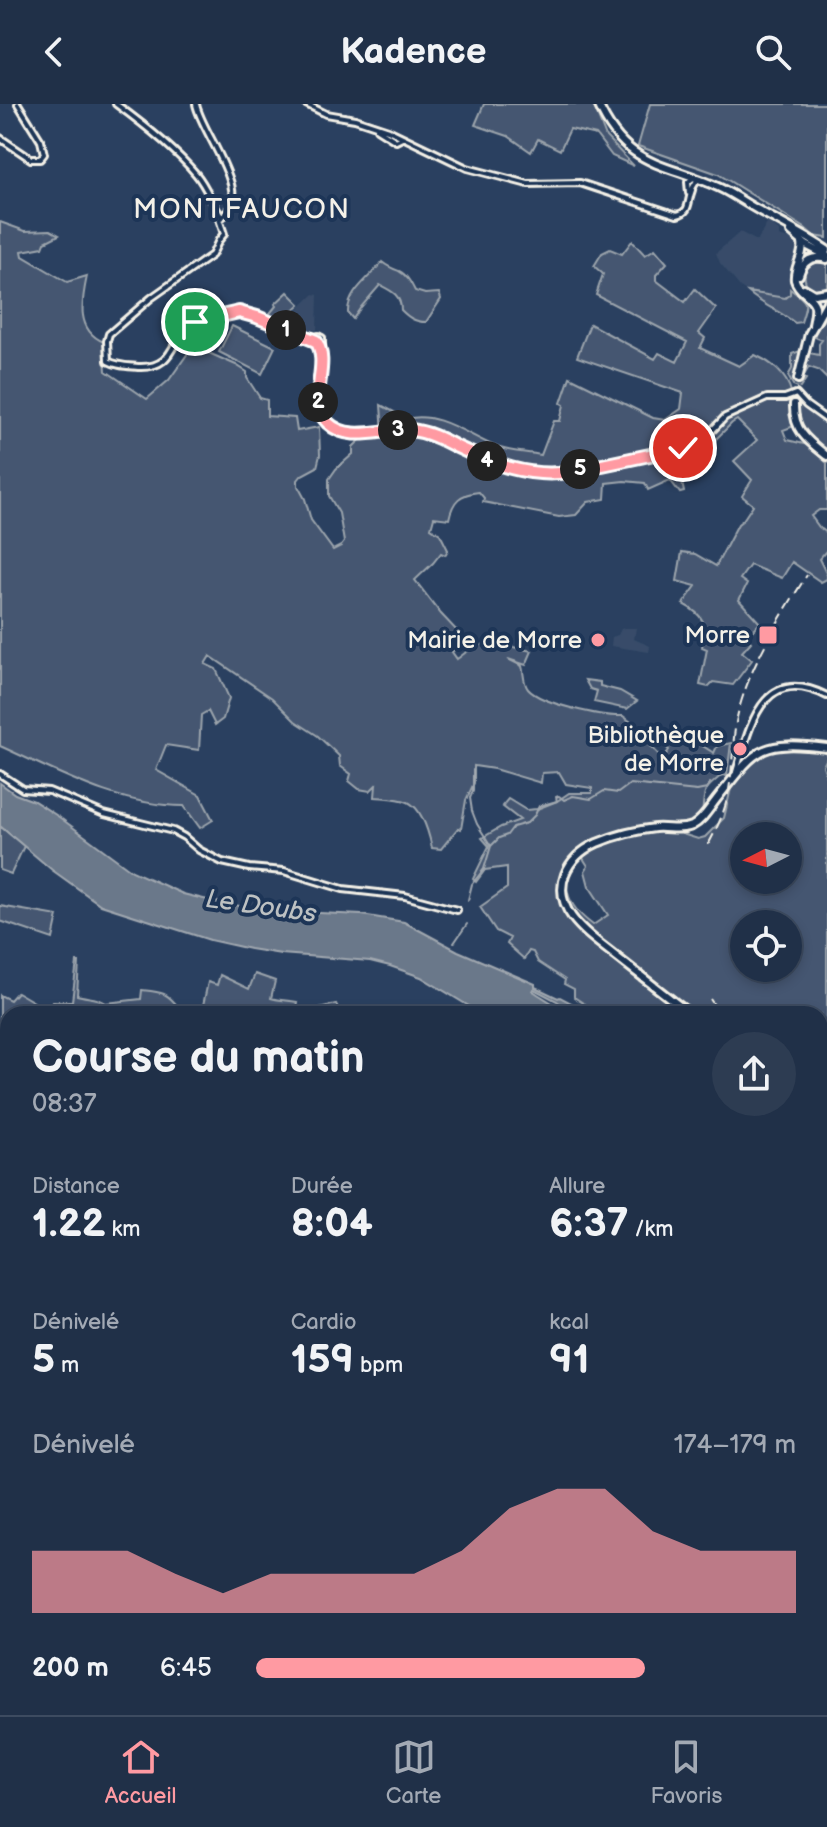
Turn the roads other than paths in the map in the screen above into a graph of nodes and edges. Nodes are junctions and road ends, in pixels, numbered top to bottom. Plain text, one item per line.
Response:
1 (18, 104) edge
2 (116, 104) edge
3 (196, 104) edge
4 (306, 104) edge
5 (598, 104) edge
6 (368, 123) junction
7 (0, 138) edge
8 (402, 138) junction
9 (693, 180) junction
10 (689, 199) junction
11 (755, 208) junction
12 (220, 218) junction
13 (802, 243) junction
14 (822, 249) edge
15 (803, 253) junction
16 (827, 292) edge
17 (827, 302) edge
18 (827, 309) edge
19 (813, 325) junction
20 (798, 379) tunnel mouth
21 (794, 404) tunnel mouth
22 (827, 420) edge
23 (827, 456) edge
24 (827, 696) edge
25 (827, 748) edge
26 (0, 774) edge
27 (736, 775) junction
28 (457, 910) dead end
29 (680, 1006) edge

1 - 7 street
2 - 12 street
3 - 12 street
4 - 6 street
5 - 9 main road
6 - 8 street
6 - 8 street
8 - 10 street
9 - 10 street
9 - 10 street
9 - 11 main road
11 - 13 main road
11 - 14 main road
12 - 22 street
13 - 14 main road
13 - 15 main road
14 - 15 main road
14 - 16 main road
15 - 19 main road
17 - 19 main road
18 - 19 main road
19 - 20 main road
21 - 23 main road
24 - 27 street
25 - 27 main road
26 - 28 street
27 - 29 main road

